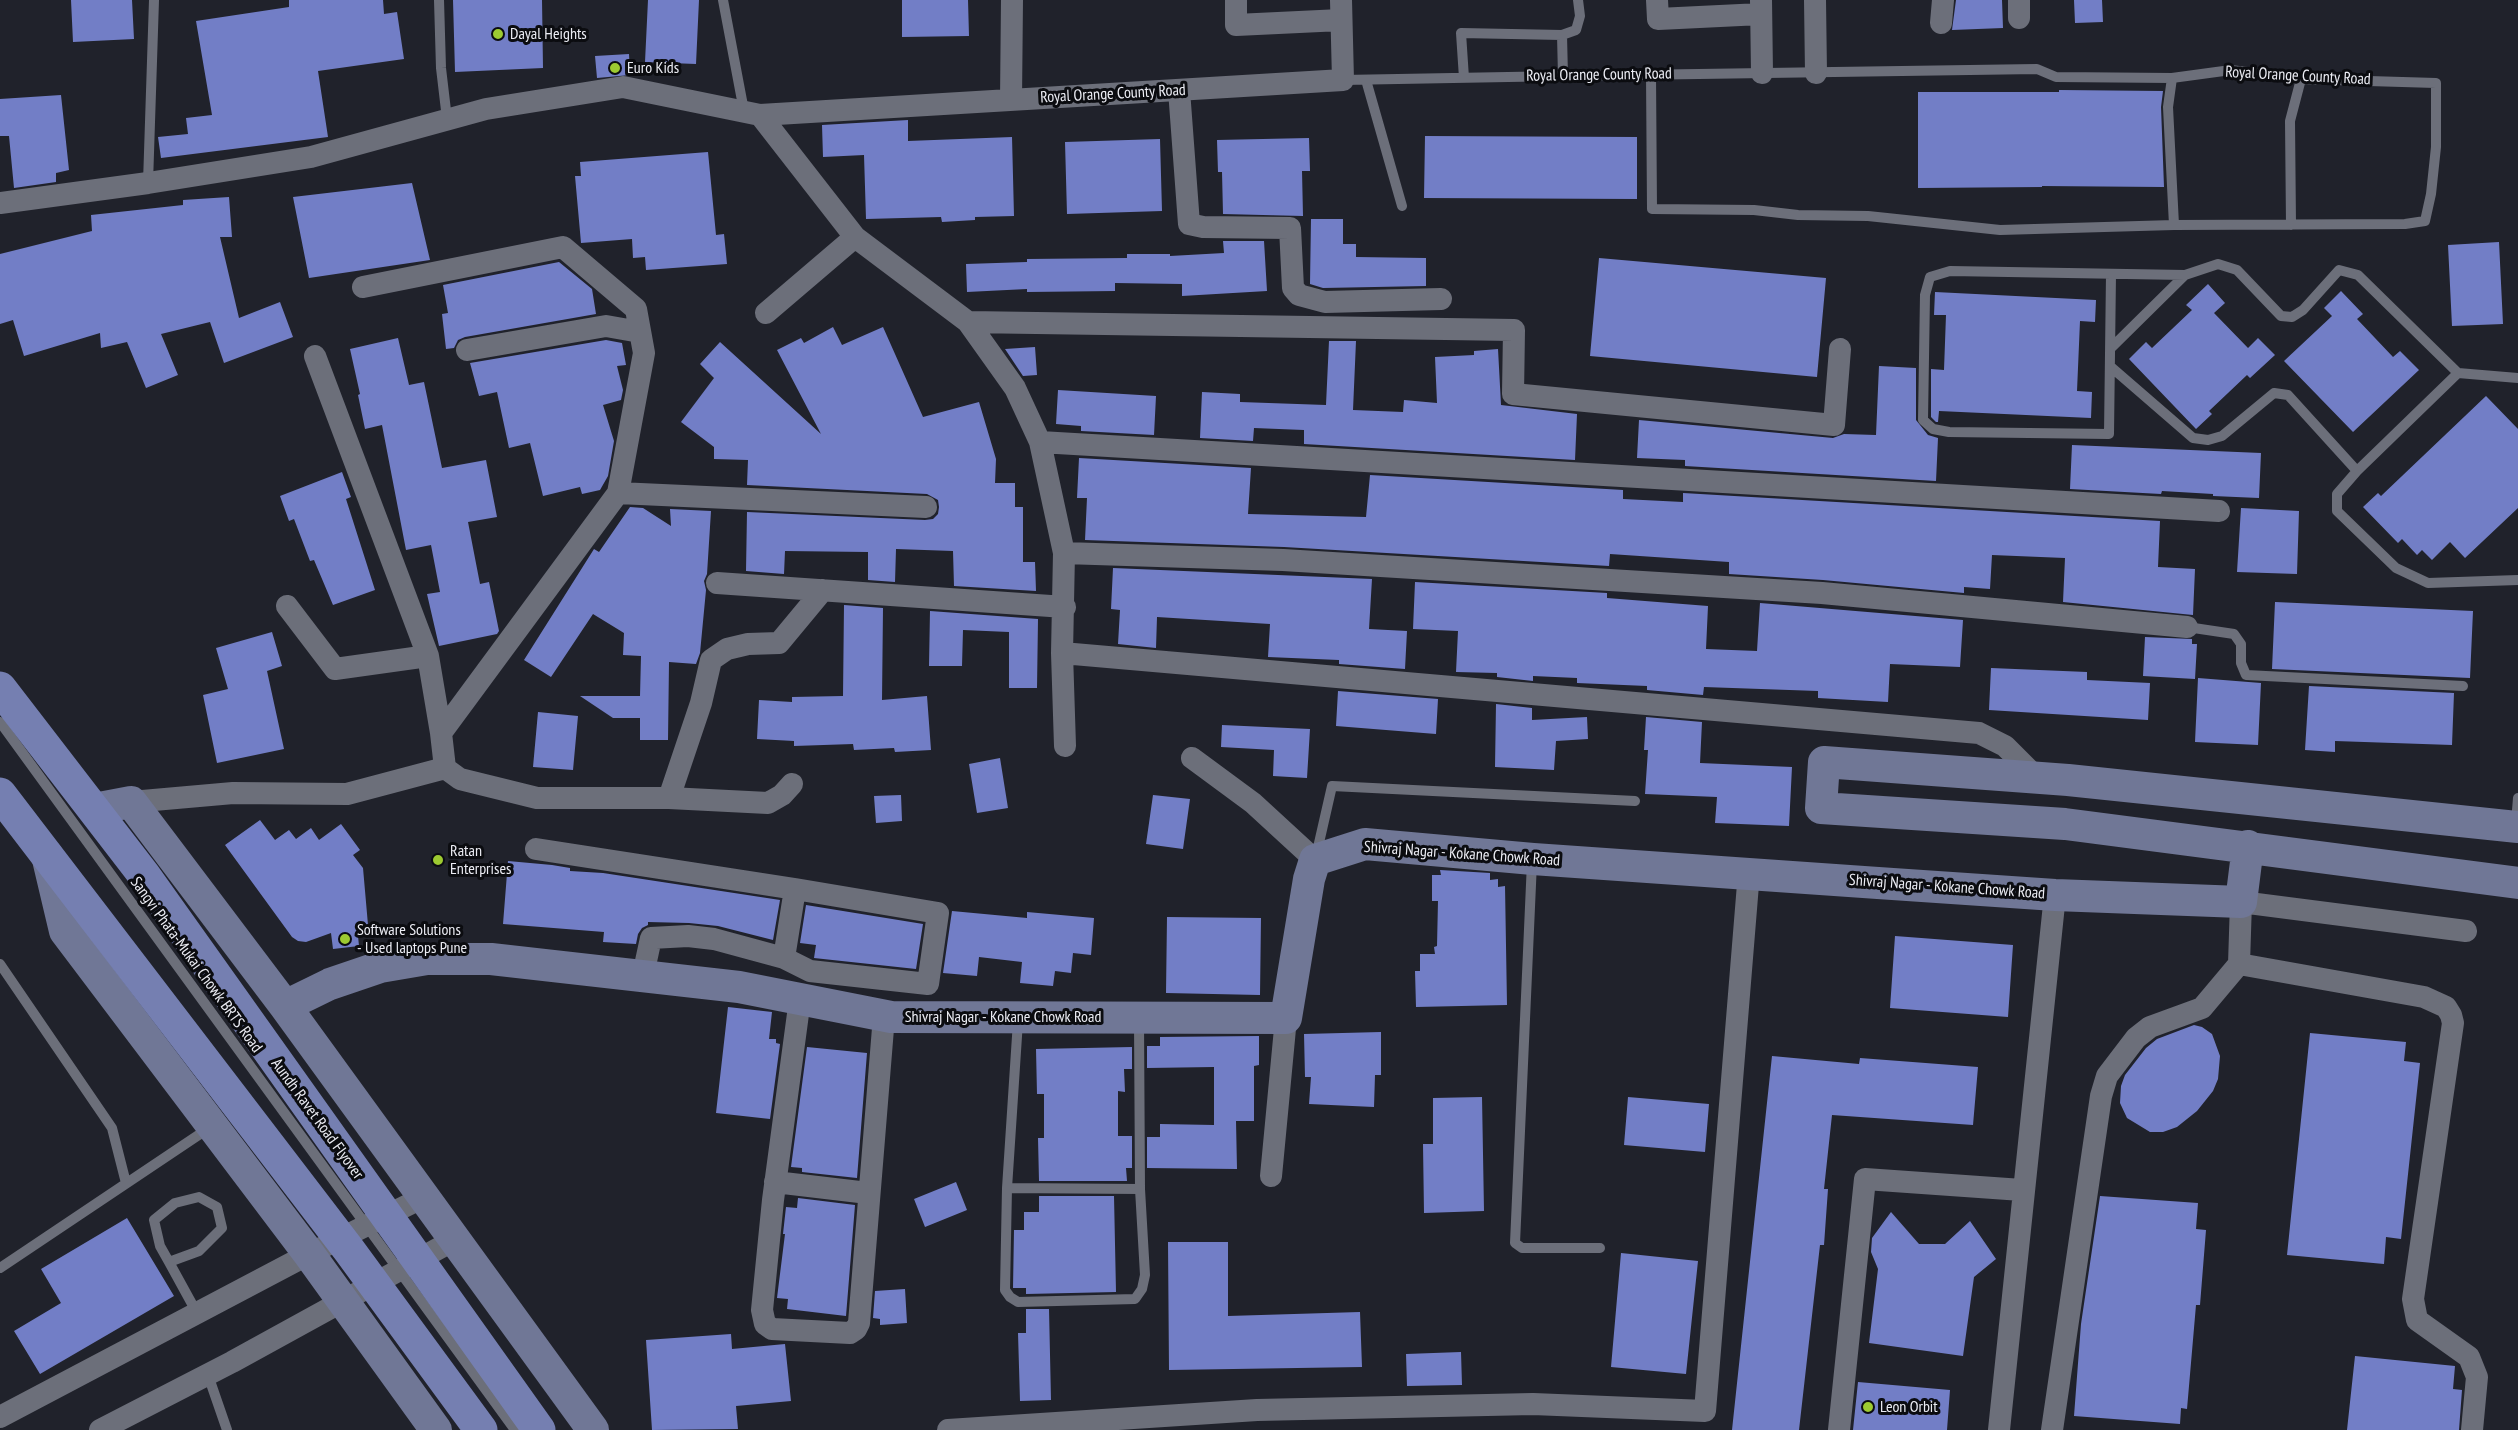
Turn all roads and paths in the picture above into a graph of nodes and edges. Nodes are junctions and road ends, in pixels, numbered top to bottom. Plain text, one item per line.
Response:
1 (154, 0) edge
2 (439, 0) edge
3 (723, 0) edge
4 (1012, 0) edge
5 (1236, 0) edge
6 (1578, 0) edge
7 (1657, 0) edge
8 (1815, 0) edge
9 (1943, 0) edge
10 (1761, 7) edge
11 (1341, 10) edge
12 (1941, 23) dead end
13 (1562, 35) junction
14 (1762, 73) junction
15 (1816, 73) junction
16 (1651, 75) junction
17 (1563, 76) junction
18 (1464, 78) junction
19 (2172, 78) junction
20 (2301, 79) junction
21 (1343, 80) junction
22 (1366, 80) junction
23 (1179, 90) junction
24 (1011, 100) junction
25 (752, 113) junction
26 (447, 119) junction
27 (148, 183) junction
28 (0, 203) edge
29 (1402, 206) dead end
30 (2174, 225) junction
31 (2291, 225) junction
32 (855, 237) junction
33 (2111, 274) junction
34 (2185, 275) junction
35 (363, 287) dead end
36 (1441, 299) dead end
37 (766, 313) dead end
38 (968, 322) junction
39 (640, 332) junction
40 (2111, 348) junction
41 (467, 350) dead end
42 (1840, 350) dead end
43 (315, 356) dead end
44 (2111, 368) junction
45 (2458, 373) junction
46 (2518, 378) edge
47 (1040, 442) junction
48 (2357, 471) junction
49 (618, 493) junction
50 (926, 507) dead end
51 (2219, 511) dead end
52 (1064, 553) junction
53 (2518, 580) edge
54 (717, 583) dead end
55 (823, 591) junction
56 (287, 606) dead end
57 (1065, 607) junction
58 (2187, 627) joint
59 (1062, 653) junction
60 (428, 656) junction
61 (2463, 686) dead end
62 (0, 688) edge
63 (0, 722) edge
64 (441, 733) junction
65 (1065, 746) dead end
66 (1192, 758) dead end
67 (445, 768) junction
68 (2037, 778) junction
69 (2068, 780) junction
70 (792, 784) dead end
71 (0, 794) edge
72 (669, 798) junction
73 (1635, 801) dead end
74 (131, 802) junction
75 (94, 809) junction
76 (2517, 817) edge
77 (2065, 824) junction
78 (2248, 846) junction
79 (536, 849) dead end
80 (47, 855) junction
81 (1533, 859) junction
82 (1315, 860) junction
83 (1749, 872) junction
84 (2518, 883) edge
85 (795, 889) junction
86 (2055, 895) junction
87 (2241, 902) junction
88 (2466, 931) dead end
89 (784, 958) junction
90 (0, 964) edge
91 (2239, 964) junction
92 (643, 975) junction
93 (800, 999) junction
94 (285, 1006) junction
95 (884, 1016) junction
96 (1018, 1017) junction
97 (1139, 1017) junction
98 (1286, 1018) junction
99 (212, 1126) junction
100 (1271, 1176) dead end
101 (775, 1182) junction
102 (126, 1183) junction
103 (1007, 1188) junction
104 (1140, 1189) junction
105 (2022, 1190) junction
106 (868, 1193) junction
107 (422, 1198) junction
108 (454, 1240) junction
109 (1600, 1248) dead end
110 (309, 1254) junction
111 (169, 1262) junction
112 (0, 1268) edge
113 (342, 1303) junction
114 (197, 1313) junction
115 (208, 1375) junction
116 (0, 1417) edge
117 (1705, 1420) edge
118 (100, 1430) edge
119 (227, 1430) edge
120 (436, 1430) edge
121 (481, 1430) edge
122 (515, 1430) edge
123 (539, 1430) edge
124 (593, 1430) edge
125 (948, 1430) edge
126 (1839, 1430) edge
127 (1999, 1430) edge
128 (2052, 1430) edge
129 (2472, 1430) edge

1 - 27 lane
2 - 26 lane
3 - 25 lane
4 - 24 street
5 - 11 street
6 - 13 lane
7 - 10 street
8 - 15 street
9 - 12 street
10 - 14 street
11 - 21 street
13 - 17 lane
13 - 18 lane
14 - 15 lane, Royal Orange County Road
14 - 16 lane, Royal Orange County Road
15 - 19 lane, Royal Orange County Road
16 - 17 lane, Royal Orange County Road
16 - 30 lane
17 - 18 lane, Royal Orange County Road
18 - 22 lane, Royal Orange County Road
19 - 20 lane, Royal Orange County Road
19 - 30 lane
20 - 31 lane
20 - 31 lane, Royal Orange County Road
21 - 22 lane, Royal Orange County Road
21 - 23 street, Royal Orange County Road
22 - 29 lane
23 - 24 street, Royal Orange County Road
23 - 36 street
24 - 25 street, Royal Orange County Road
25 - 26 street, Royal Orange County Road
25 - 32 street
26 - 27 street, Royal Orange County Road
27 - 28 street, Royal Orange County Road
30 - 31 lane
32 - 37 street
32 - 38 street
33 - 34 lane
33 - 40 lane
33 - 44 lane
34 - 40 lane
34 - 45 lane
35 - 39 street
38 - 42 street
38 - 47 street
39 - 41 street
39 - 49 street
40 - 44 lane
43 - 60 street
44 - 48 lane
45 - 46 lane
45 - 48 lane
47 - 51 street
47 - 52 street
48 - 53 lane
49 - 50 street
49 - 64 street
52 - 57 street
52 - 58 street
54 - 55 street
55 - 57 street
55 - 72 street
56 - 60 street
57 - 59 street
58 - 61 lane
59 - 65 street
59 - 68 street
60 - 64 street
62 - 75 main road, Aundh Ravet Road Flyover
63 - 122 lane, Sangvi Phata-Mukai Chowk BRTS Road
64 - 67 street
66 - 82 street
67 - 72 street
67 - 74 street
68 - 69 street
68 - 77 street
69 - 76 street
69 - 77 street
70 - 72 street
71 - 80 main road
73 - 82 lane
74 - 75 street
74 - 94 street
75 - 123 main road, Aundh Ravet Road Flyover
77 - 78 street
78 - 84 street
78 - 87 street
79 - 85 street
80 - 99 street
80 - 121 main road
81 - 82 street, Shivraj Nagar - Kokane Chowk Road
81 - 83 street, Shivraj Nagar - Kokane Chowk Road
81 - 109 lane
82 - 98 street
83 - 86 street, Shivraj Nagar - Kokane Chowk Road
83 - 117 street
85 - 89 street
85 - 89 street
86 - 87 street, Shivraj Nagar - Kokane Chowk Road
86 - 105 street
87 - 88 street
87 - 91 street
89 - 92 street
90 - 102 lane
91 - 128 street
91 - 129 street
92 - 93 street, Shivraj Nagar - Kokane Chowk Road
92 - 94 street, Shivraj Nagar - Kokane Chowk Road
93 - 95 street, Shivraj Nagar - Kokane Chowk Road
93 - 101 street
94 - 107 street
95 - 96 street, Shivraj Nagar - Kokane Chowk Road
95 - 106 street
96 - 97 street, Shivraj Nagar - Kokane Chowk Road
96 - 103 lane
97 - 98 street, Shivraj Nagar - Kokane Chowk Road
97 - 104 lane
98 - 100 street
99 - 102 lane
99 - 110 street
101 - 106 street
101 - 106 street
102 - 112 lane
103 - 104 lane
103 - 104 lane
105 - 126 street
105 - 127 street
107 - 108 street
107 - 110 street
108 - 113 street
108 - 124 street
110 - 113 street
110 - 114 street
111 - 111 lane
111 - 114 lane
113 - 115 street
113 - 120 street
114 - 116 street
115 - 118 street
115 - 119 lane
117 - 125 street

